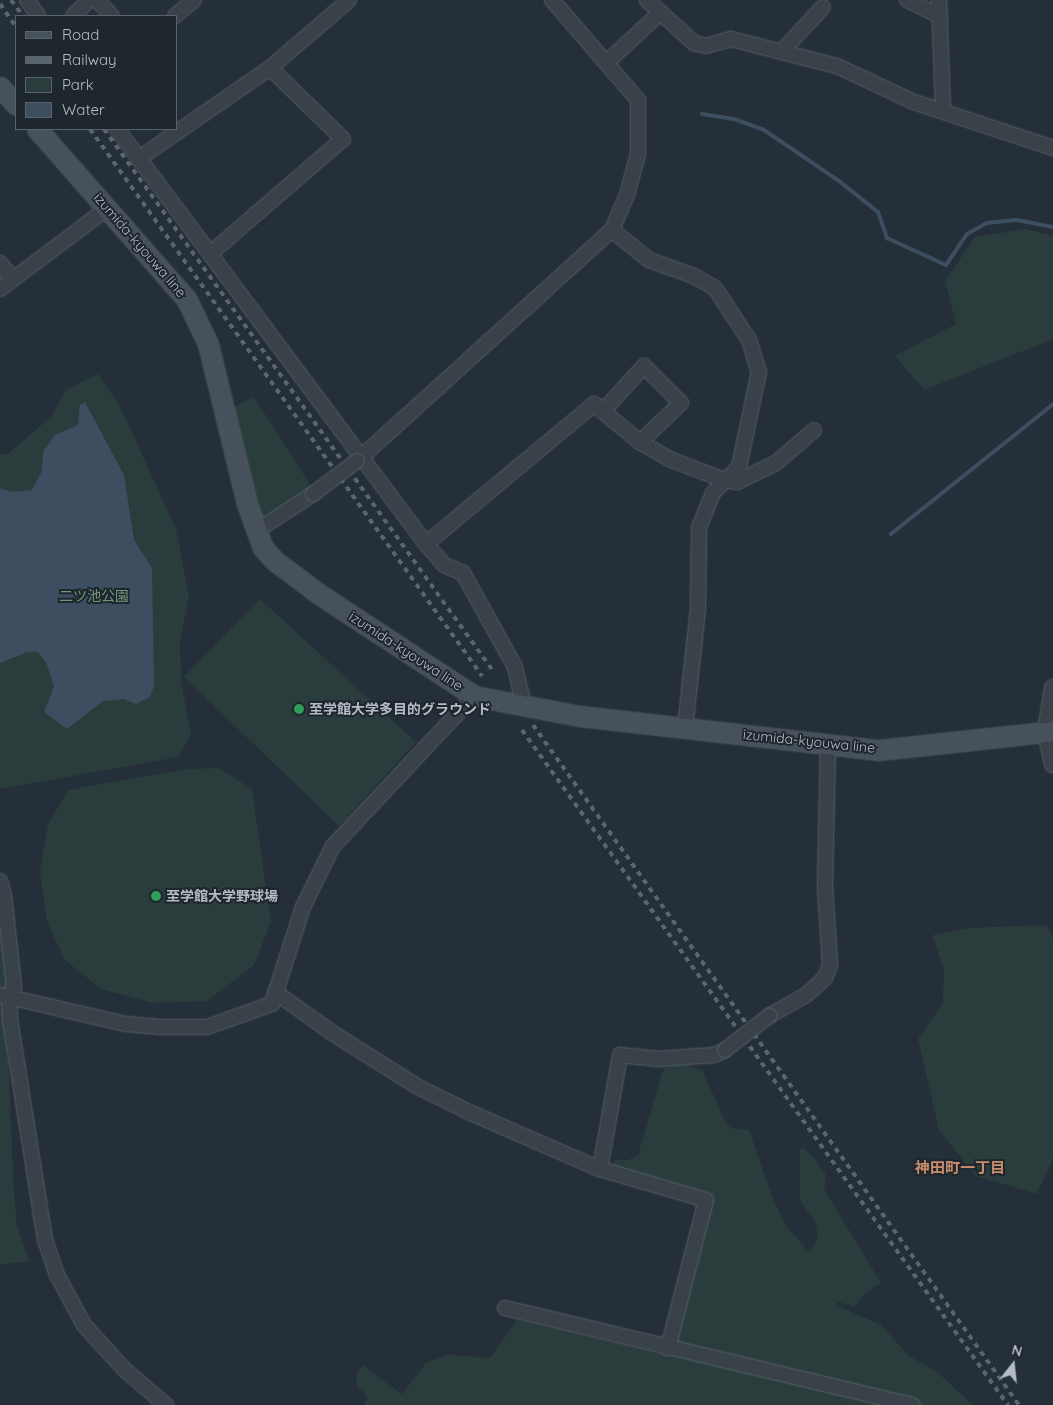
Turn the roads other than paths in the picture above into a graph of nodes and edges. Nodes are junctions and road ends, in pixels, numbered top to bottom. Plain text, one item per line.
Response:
1 (27, 0) edge
2 (89, 0) edge
3 (97, 0) edge
4 (194, 0) edge
5 (349, 0) edge
6 (552, 0) edge
7 (647, 0) edge
8 (907, 0) edge
9 (939, 0) edge
10 (823, 7) dead end
11 (660, 13) junction
12 (37, 15) edge
13 (74, 15) edge
14 (111, 15) edge
15 (176, 15) edge
16 (940, 16) junction
17 (782, 51) junction
18 (606, 63) junction
19 (270, 68) junction
20 (0, 87) edge
21 (15, 104) edge
22 (943, 110) junction
23 (39, 130) edge
24 (118, 130) edge
25 (1053, 148) edge
26 (138, 159) junction
27 (108, 208) junction
28 (612, 230) junction
29 (211, 253) junction
30 (0, 263) edge
31 (12, 278) junction
32 (0, 289) edge
33 (603, 411) junction
34 (814, 430) dead end
35 (640, 442) junction
36 (359, 459) junction
37 (724, 480) junction
38 (255, 532) junction
39 (426, 544) junction
40 (1053, 688) edge
41 (474, 696) junction
42 (524, 705) junction
43 (685, 728) junction
44 (1050, 731) edge
45 (828, 746) junction
46 (1053, 764) edge
47 (0, 881) edge
48 (275, 992) junction
49 (5, 996) edge
50 (600, 1169) junction
51 (505, 1308) dead end
52 (668, 1348) junction
53 (166, 1405) edge
54 (913, 1405) edge

1 - 12 street
2 - 13 street
3 - 14 street
4 - 15 street
5 - 19 street
6 - 18 street
7 - 11 street
8 - 16 street
9 - 16 street
10 - 17 street
11 - 17 street
11 - 18 street
16 - 22 street
17 - 22 street
18 - 28 street
19 - 26 street
19 - 29 street
20 - 21 main road
22 - 25 street
23 - 27 main road, izumida-kyouwa line
24 - 26 street
26 - 29 street
27 - 31 street
27 - 38 main road, izumida-kyouwa line
28 - 36 street
28 - 37 street
29 - 36 street
30 - 31 street
31 - 32 street
33 - 35 street
33 - 35 street
33 - 39 street
34 - 37 street
35 - 37 street
36 - 38 street, bridge
36 - 39 street
37 - 43 street
38 - 41 main road, izumida-kyouwa line
39 - 42 street
40 - 44 street
41 - 42 main road, izumida-kyouwa line
41 - 48 street
42 - 43 main road, izumida-kyouwa line
43 - 45 main road, izumida-kyouwa line
44 - 45 main road, izumida-kyouwa line
44 - 46 street
45 - 50 street, bridge
47 - 49 street
48 - 49 street
48 - 50 street
49 - 53 street
50 - 52 street
51 - 52 street
52 - 54 street

